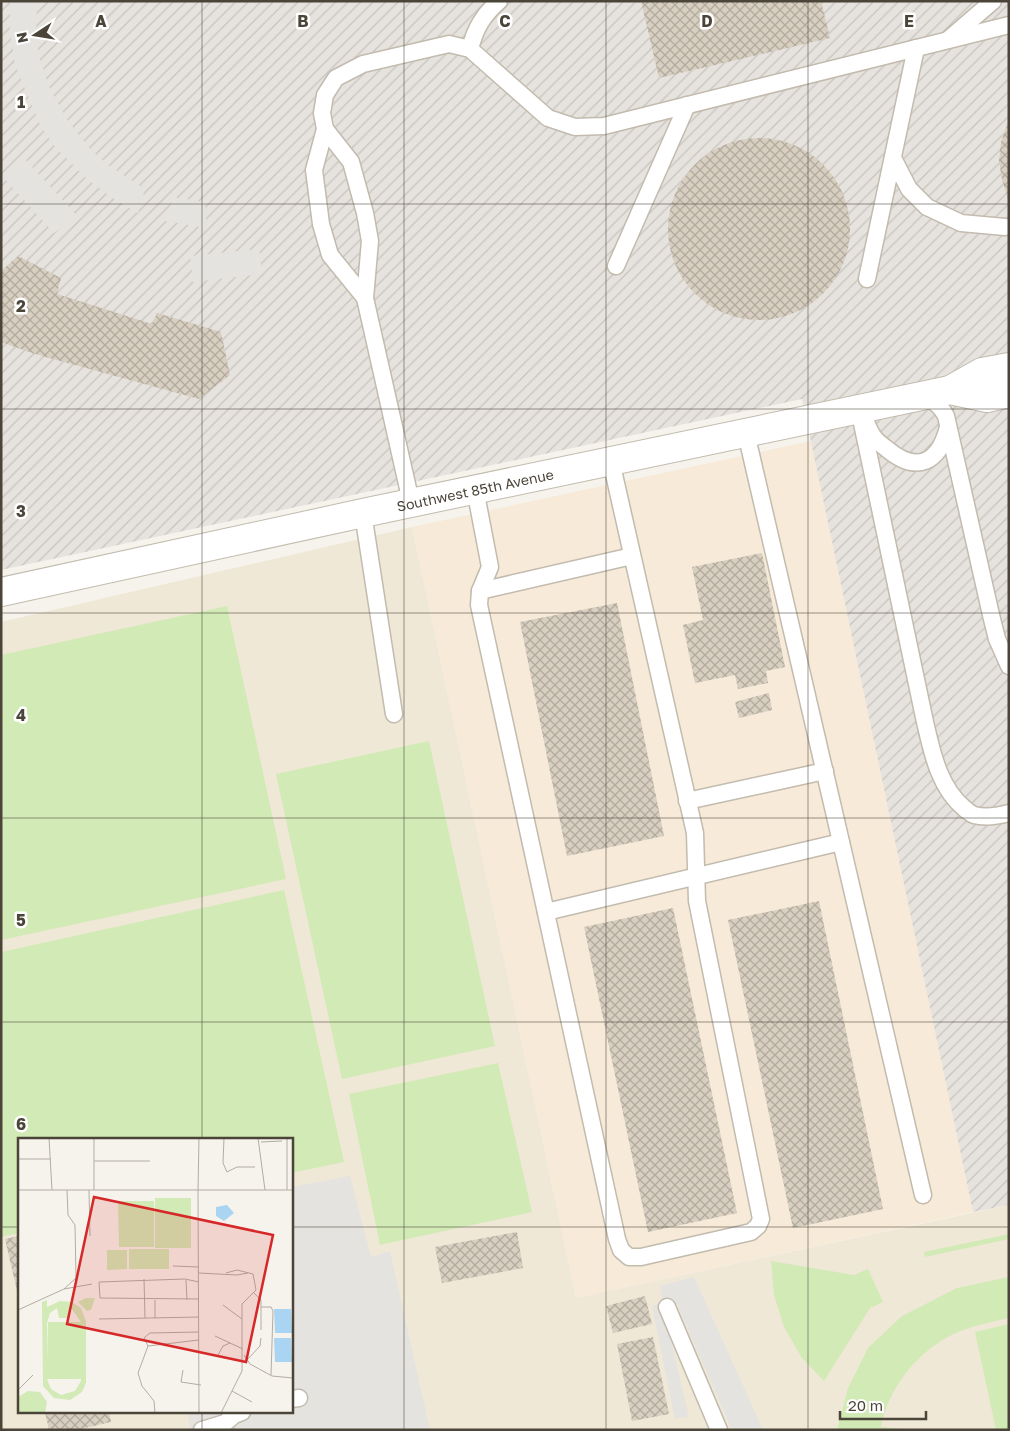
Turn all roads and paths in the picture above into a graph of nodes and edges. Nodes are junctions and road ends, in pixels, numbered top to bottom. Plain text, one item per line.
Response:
1 (499, 1) edge
2 (993, 1) edge
3 (1009, 25) edge
4 (948, 40) junction
5 (916, 48) junction
6 (470, 49) junction
7 (687, 105) junction
8 (325, 128) junction
9 (892, 158) junction
10 (1005, 227) dead end
11 (616, 266) dead end
12 (866, 279) dead end
13 (365, 298) junction
14 (1009, 367) edge
15 (950, 390) junction
16 (1009, 393) edge
17 (918, 396) junction
18 (859, 409) junction
19 (949, 425) junction
20 (746, 433) junction
21 (611, 461) junction
22 (475, 489) junction
23 (411, 502) junction
24 (363, 513) junction
25 (632, 556) junction
26 (480, 591) junction
27 (1, 592) edge
28 (1009, 666) edge
29 (394, 714) dead end
30 (824, 771) junction
31 (687, 801) junction
32 (1009, 813) edge
33 (841, 842) junction
34 (696, 877) junction
35 (546, 912) junction
36 (923, 1195) dead end
37 (668, 1307) dead end
38 (237, 1414) edge
39 (202, 1430) edge
40 (719, 1430) edge

1 - 6 lane
2 - 4 lane
3 - 4 lane
4 - 5 lane
5 - 7 lane
5 - 9 lane
6 - 7 lane
6 - 8 lane
7 - 11 lane
8 - 13 lane
8 - 13 lane
9 - 10 lane
9 - 12 lane
13 - 23 lane
14 - 15 street, Southwest 85th Avenue
15 - 16 street, Southwest 85th Avenue
15 - 17 street, Southwest 85th Avenue
17 - 18 street, Southwest 85th Avenue
17 - 19 lane
18 - 19 lane
18 - 20 street, Southwest 85th Avenue
18 - 32 lane
19 - 28 lane
20 - 21 street, Southwest 85th Avenue
20 - 30 lane
21 - 22 street, Southwest 85th Avenue
21 - 25 lane
22 - 23 street, Southwest 85th Avenue
22 - 26 lane
23 - 24 street, Southwest 85th Avenue
24 - 27 street, Southwest 85th Avenue
24 - 29 lane
25 - 26 lane
25 - 31 lane
26 - 35 lane
30 - 31 lane
30 - 33 lane
31 - 34 lane
33 - 34 lane
33 - 36 lane
34 - 35 lane
34 - 35 lane
37 - 40 lane
38 - 39 lane

